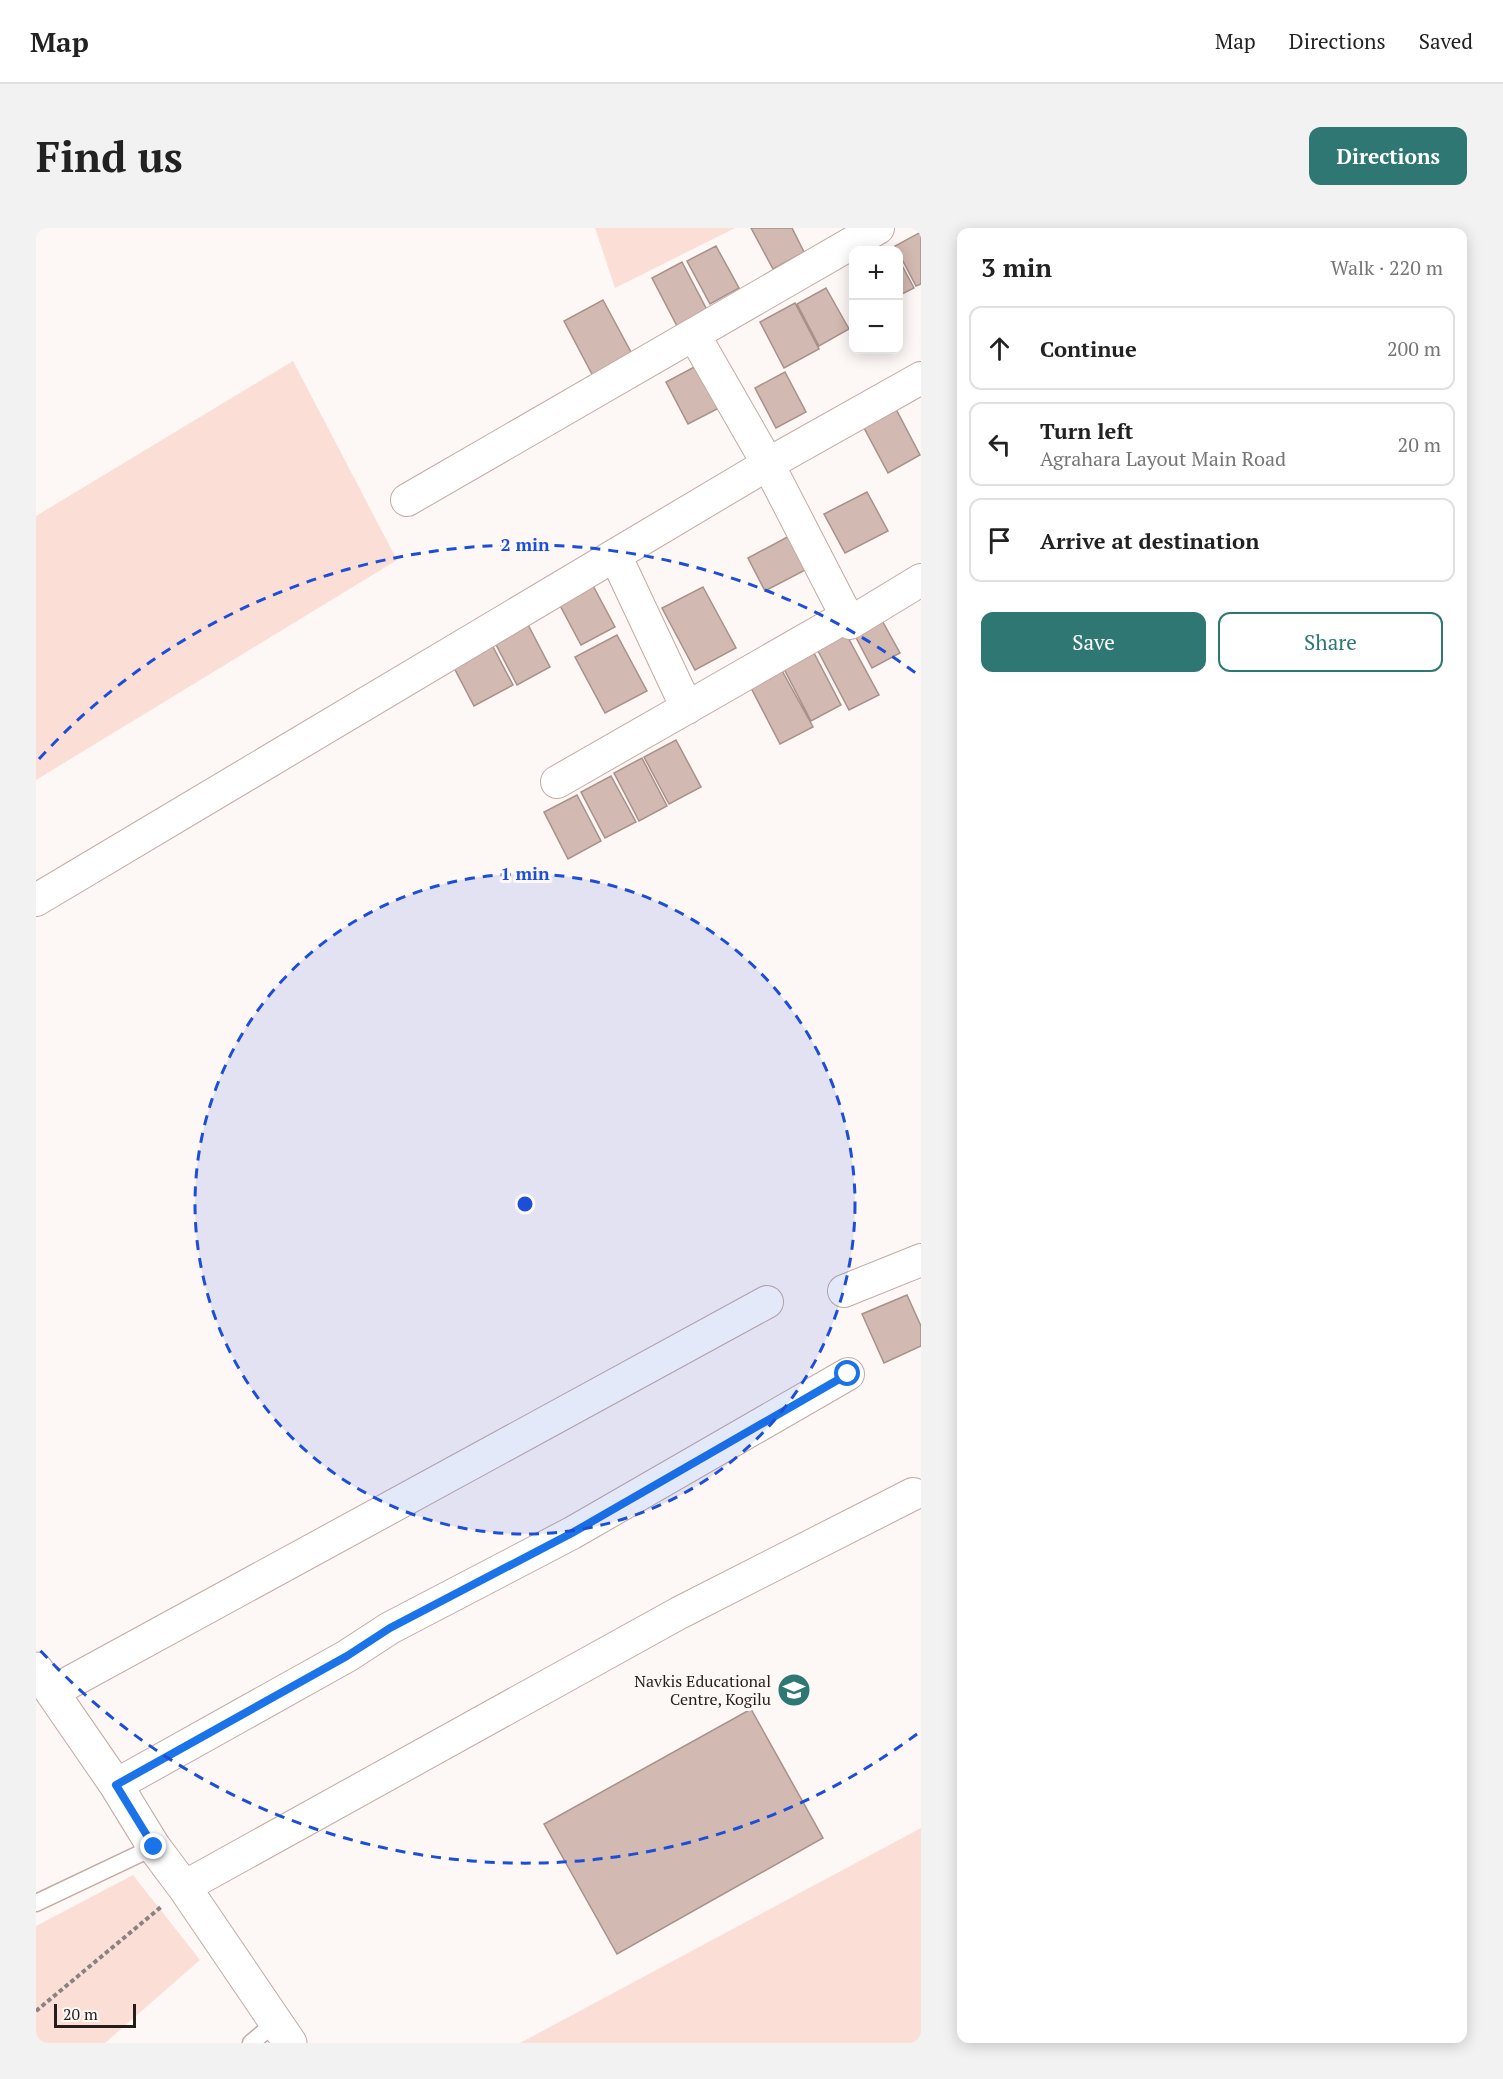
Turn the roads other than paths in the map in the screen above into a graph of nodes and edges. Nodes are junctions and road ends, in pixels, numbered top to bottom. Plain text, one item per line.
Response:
1 (878, 228) edge
2 (694, 334) junction
3 (921, 378) edge
4 (768, 464) junction
5 (407, 500) dead end
6 (615, 555) junction
7 (921, 580) edge
8 (847, 616) junction
9 (687, 708) junction
10 (558, 782) dead end
11 (36, 900) edge
12 (921, 1260) edge
13 (844, 1291) dead end
14 (767, 1302) dead end
15 (848, 1374) dead end
16 (913, 1494) dead end
17 (44, 1680) edge
18 (116, 1785) junction
19 (154, 1847) junction
20 (184, 1887) junction
21 (36, 1903) edge
22 (283, 2033) edge
23 (252, 2043) edge

1 - 2 street
2 - 4 street
2 - 5 street
3 - 4 street
4 - 6 street
4 - 8 street
6 - 9 street
6 - 11 street
7 - 8 street
8 - 9 street
9 - 10 street
12 - 13 street
14 - 17 street
15 - 18 street
16 - 20 street
17 - 18 street
18 - 19 street
19 - 20 street
19 - 21 lane
20 - 22 street
22 - 23 lane

